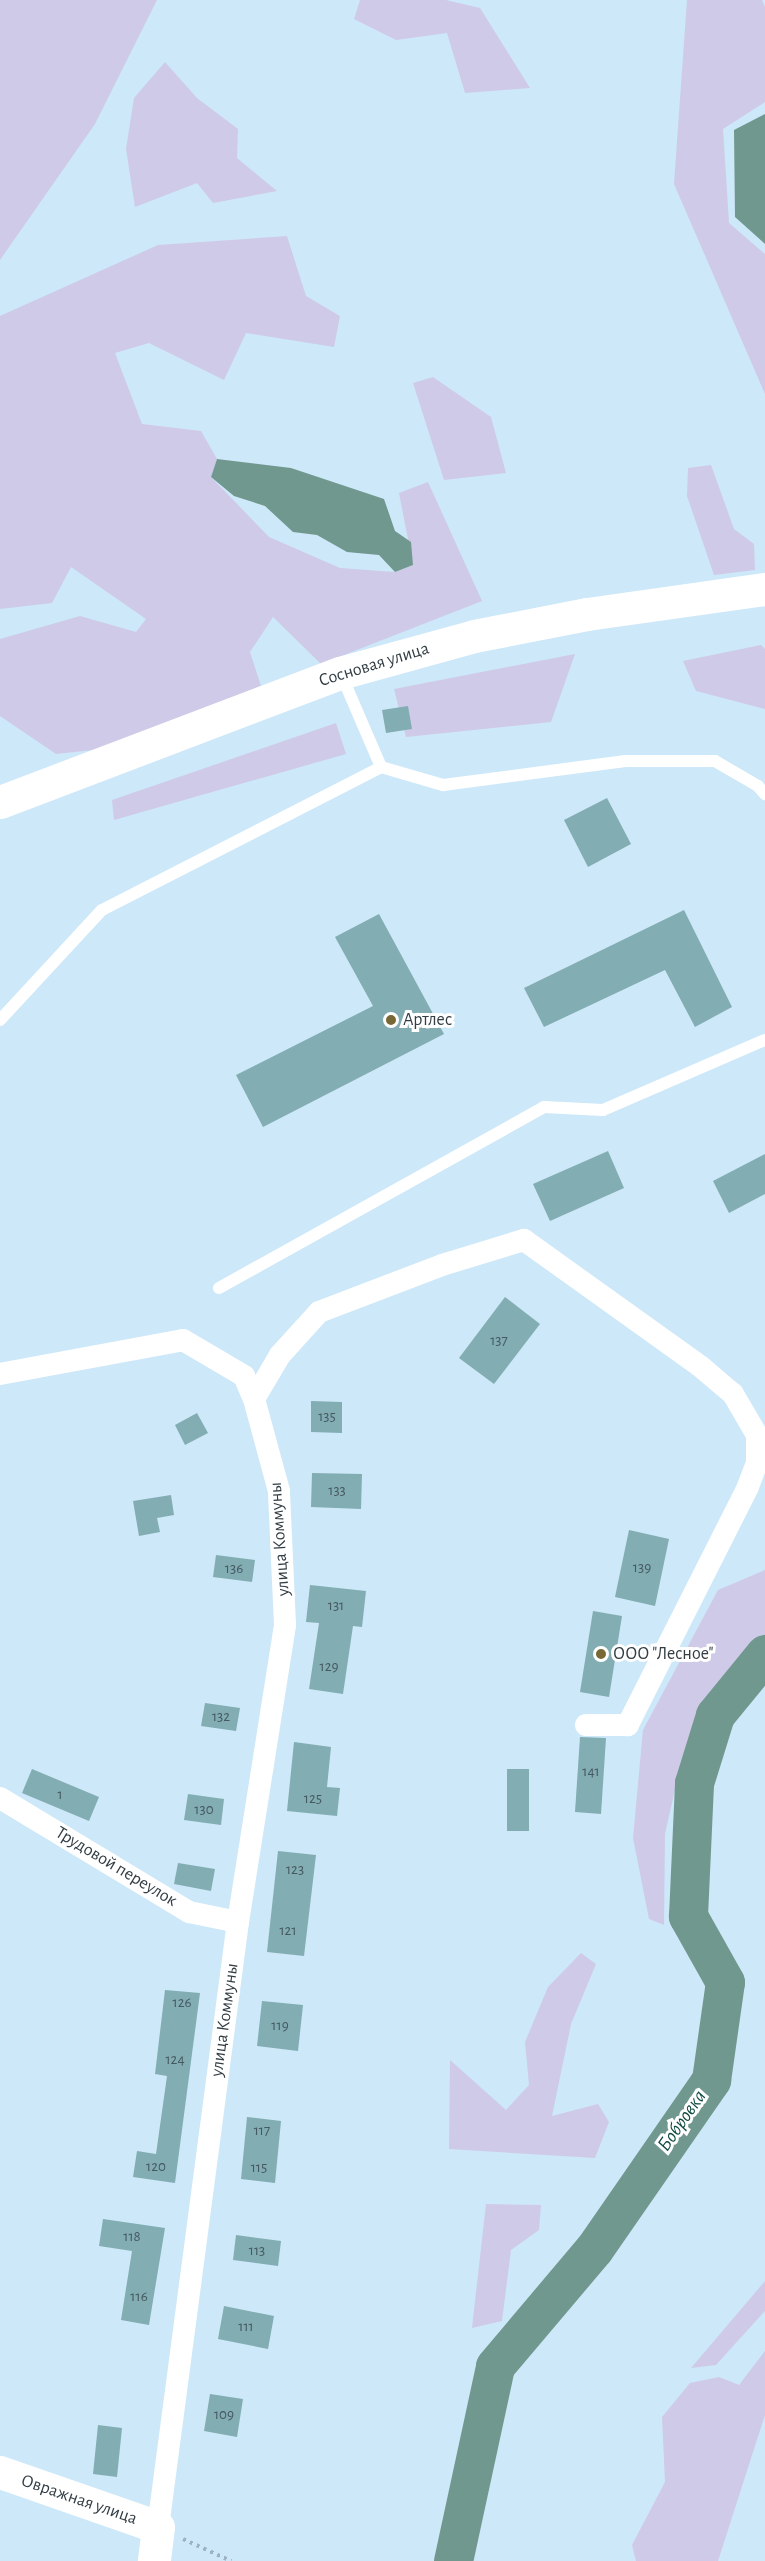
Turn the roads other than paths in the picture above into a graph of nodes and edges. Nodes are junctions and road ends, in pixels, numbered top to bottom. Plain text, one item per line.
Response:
1 (765, 589) edge
2 (340, 673) junction
3 (381, 767) junction
4 (765, 794) edge
5 (0, 802) edge
6 (0, 1020) edge
7 (765, 1040) edge
8 (219, 1288) dead end
9 (0, 1374) edge
10 (254, 1399) junction
11 (586, 1725) dead end
12 (0, 1798) edge
13 (238, 1922) junction
14 (0, 2472) edge
15 (158, 2527) junction
16 (154, 2561) edge

1 - 2 street, Сосновая улица
2 - 3 lane
2 - 5 street, Сосновая улица
3 - 4 lane
3 - 6 lane
7 - 8 lane
9 - 10 street, улица Коммуны
10 - 11 street
10 - 13 street, улица Коммуны
12 - 13 street, Трудовой переулок
13 - 15 street, улица Коммуны
14 - 15 street, Овражная улица
15 - 16 street, улица Коммуны

